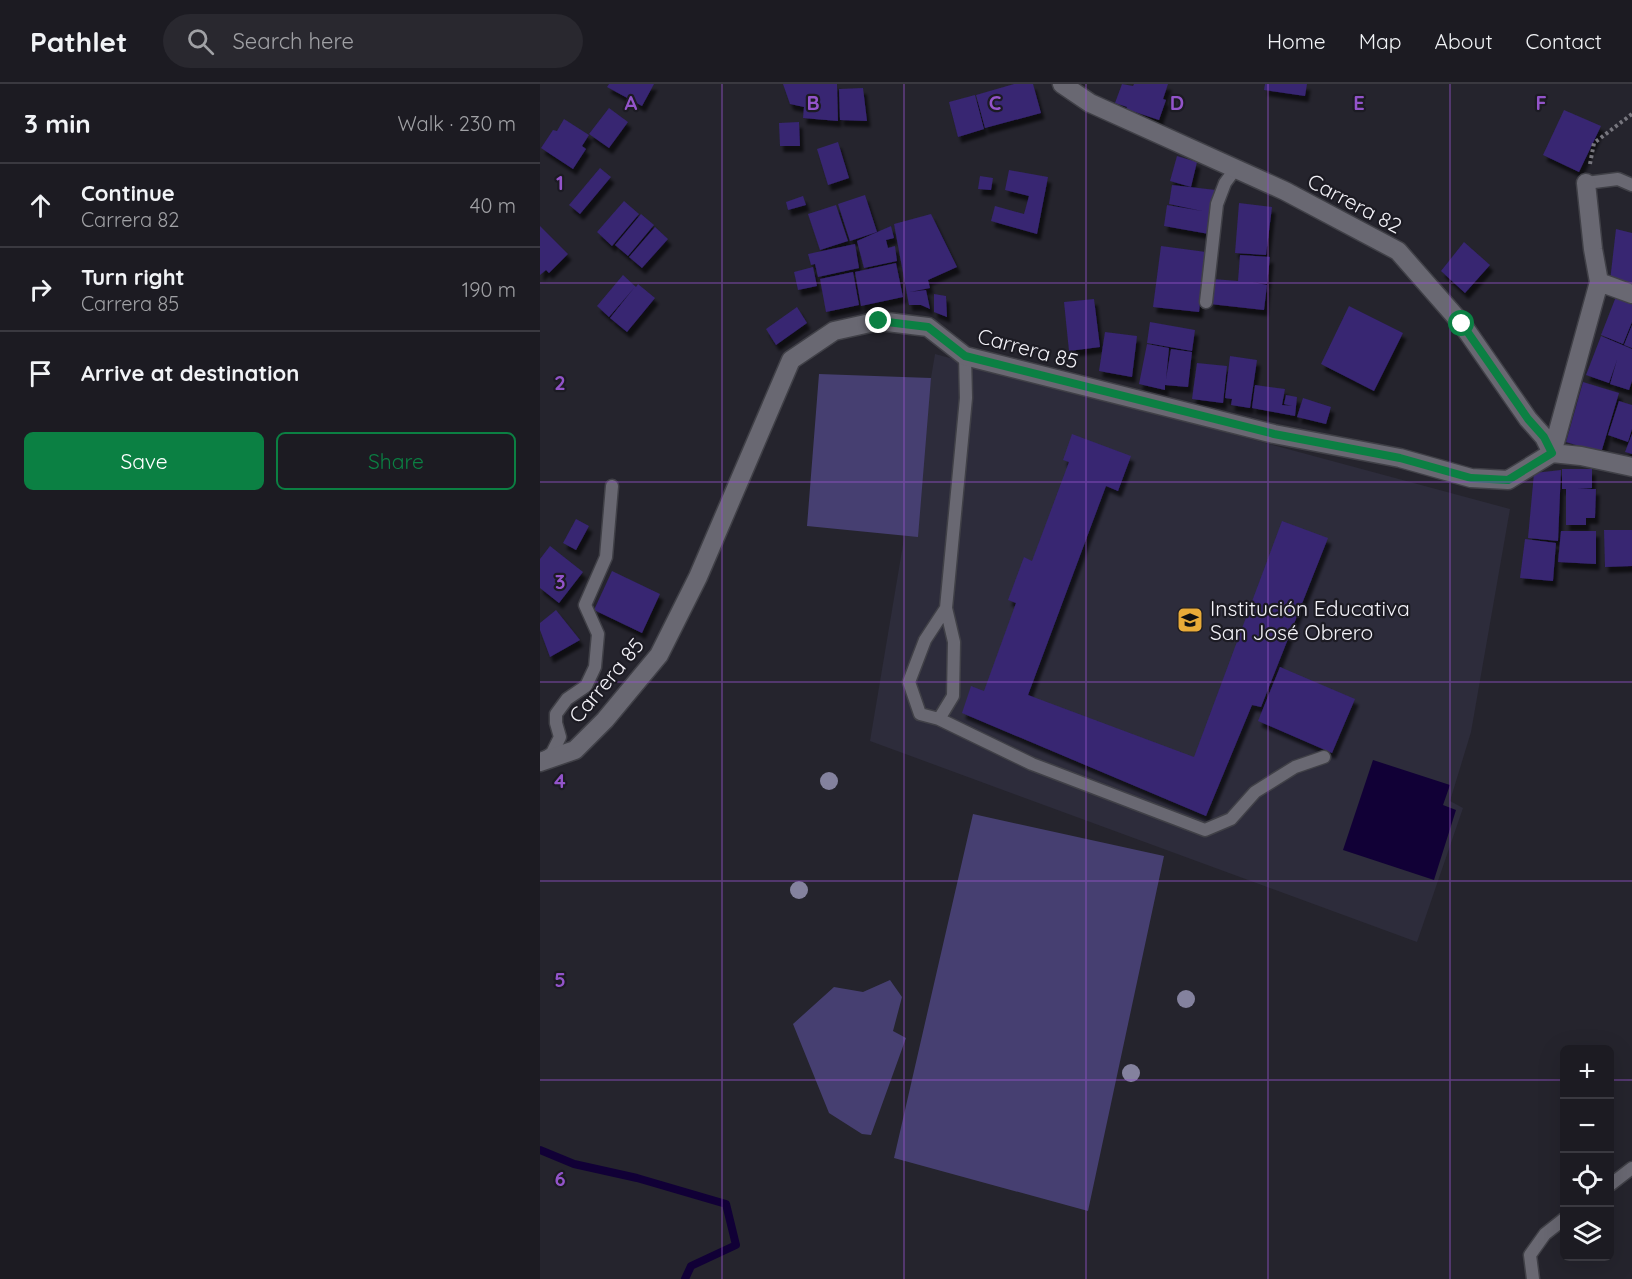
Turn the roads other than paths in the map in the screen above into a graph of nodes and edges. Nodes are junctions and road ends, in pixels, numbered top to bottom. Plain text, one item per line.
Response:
1 (1062, 84) edge
2 (1236, 168) junction
3 (1586, 183) joint
4 (1632, 185) edge
5 (1599, 282) junction
6 (1632, 294) edge
7 (1206, 302) dead end
8 (965, 356) junction
9 (1552, 453) junction
10 (1632, 468) edge
11 (612, 486) dead end
12 (946, 608) junction
13 (939, 719) junction
14 (1324, 758) dead end
15 (540, 762) edge
16 (1632, 1168) edge
17 (1614, 1182) edge
18 (1560, 1222) edge
19 (1533, 1279) edge

1 - 2 street, Carrera 82
2 - 7 lane
2 - 9 street, Carrera 82
3 - 4 lane
3 - 5 street
5 - 6 street
5 - 9 street
8 - 9 street, Carrera 85
8 - 12 lane
8 - 15 street, Carrera 85
9 - 10 street
11 - 15 lane
12 - 13 lane
12 - 13 lane
13 - 14 lane
16 - 17 lane
18 - 19 lane

